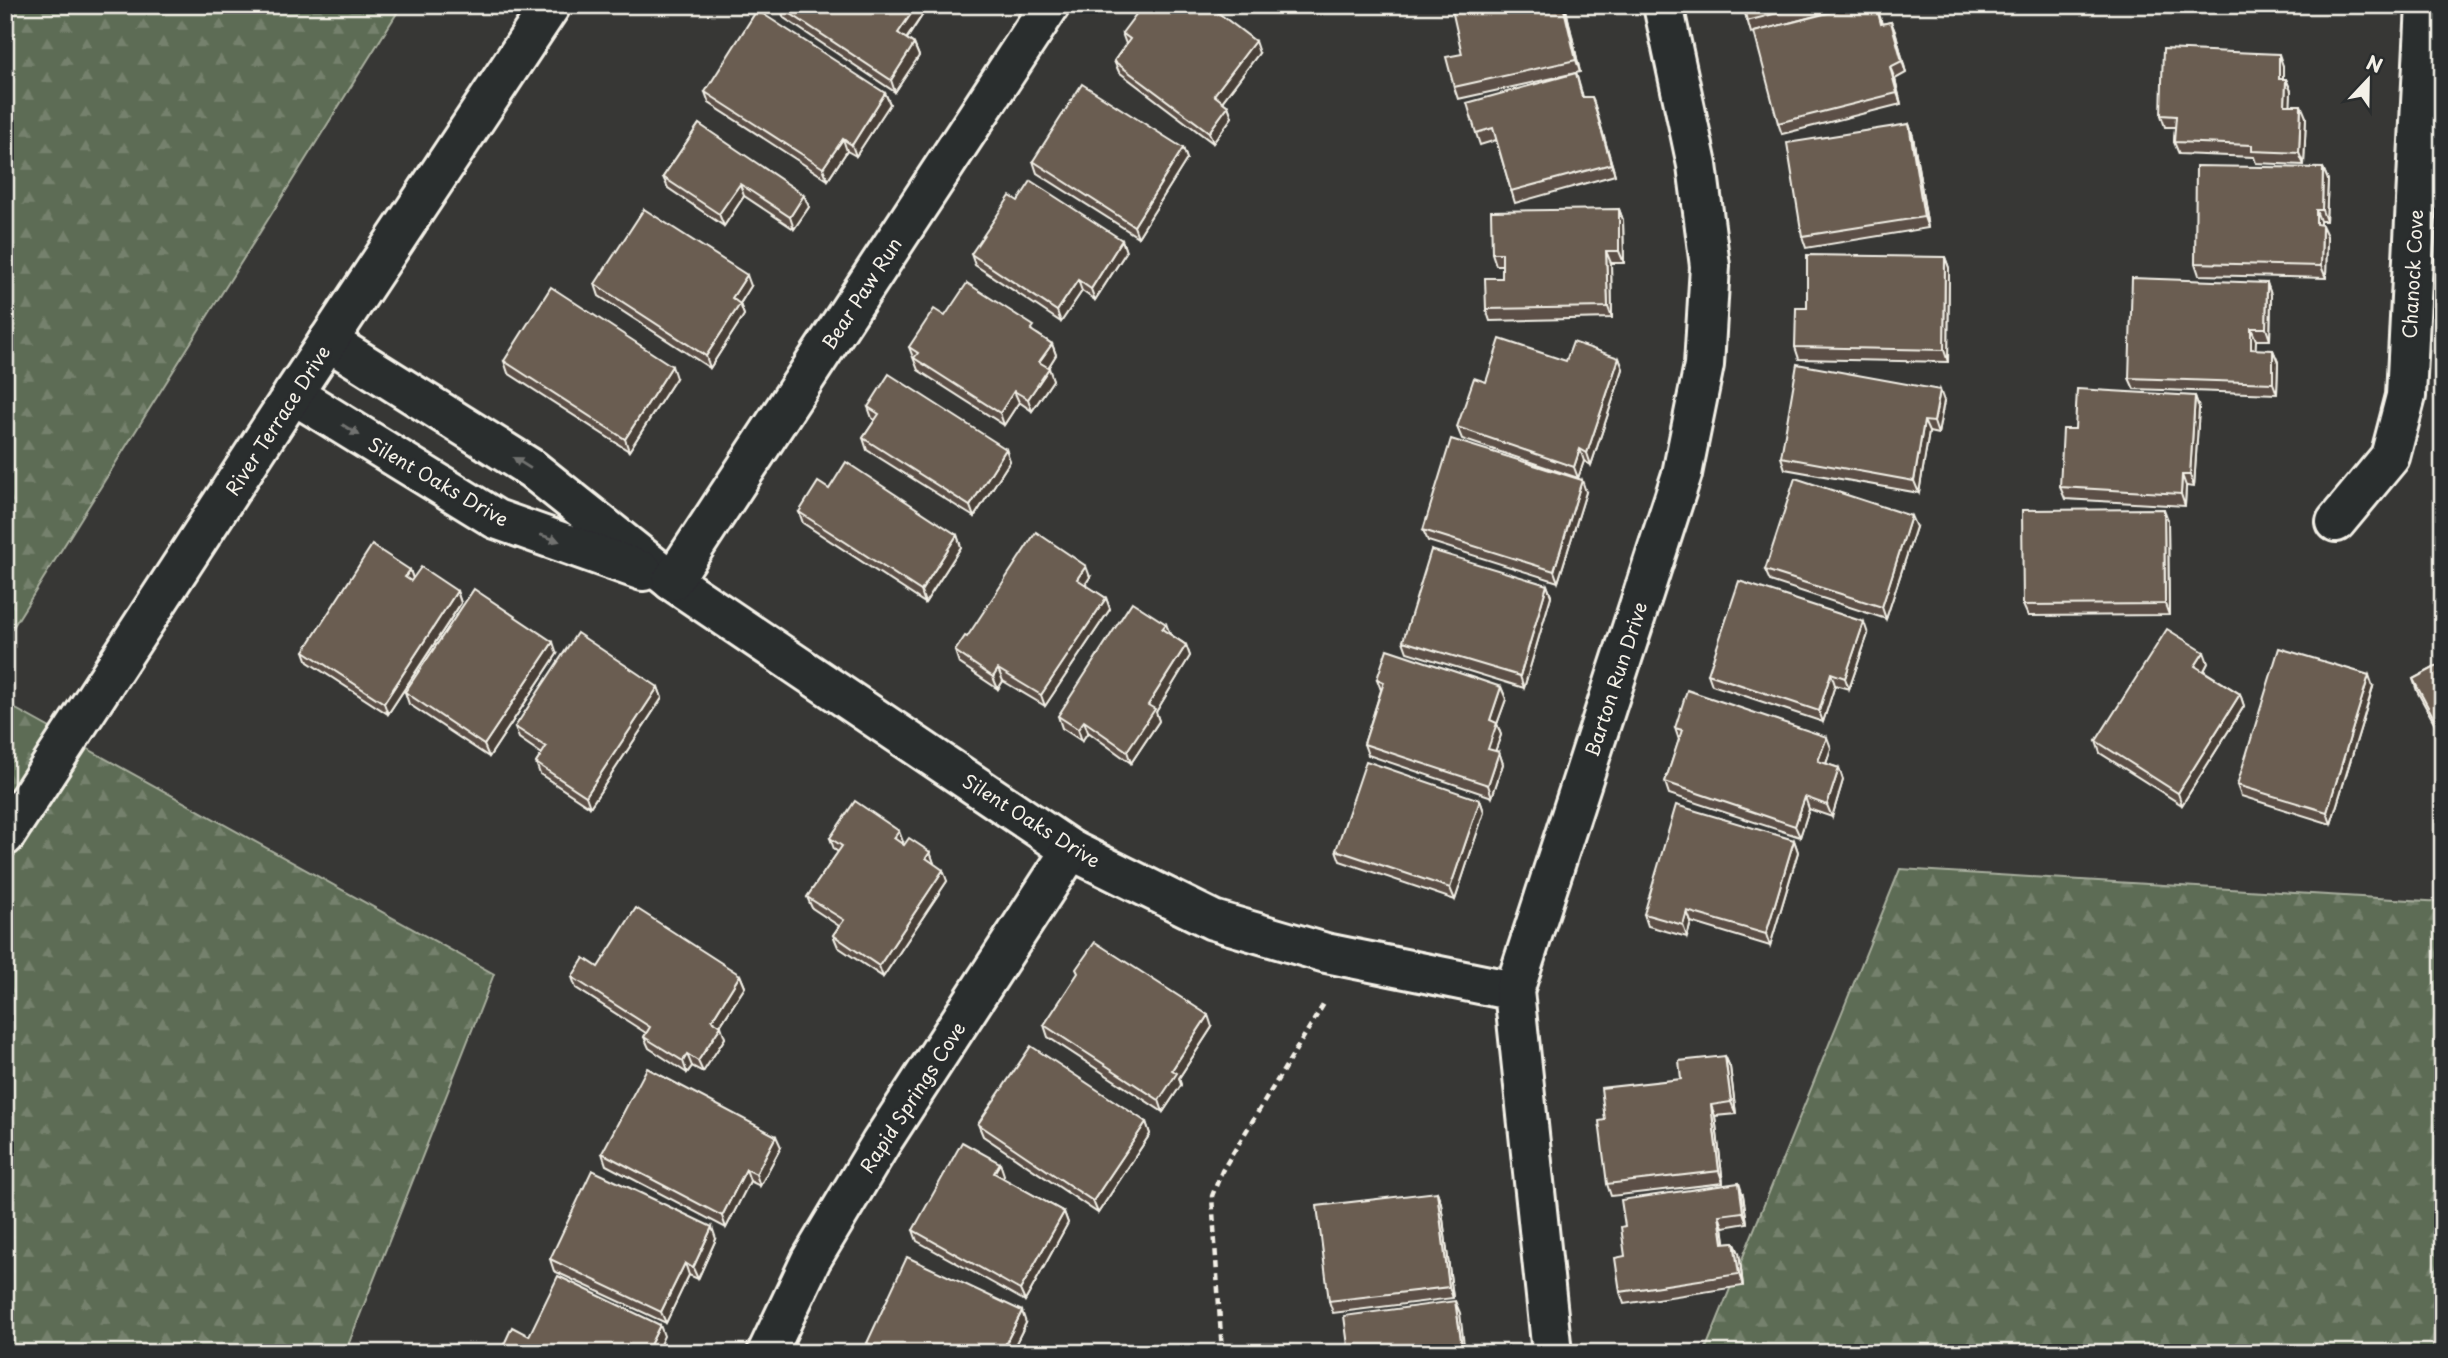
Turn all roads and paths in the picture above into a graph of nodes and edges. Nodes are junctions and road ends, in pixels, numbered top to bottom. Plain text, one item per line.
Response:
1 (551, 5) edge
2 (1050, 5) edge
3 (1662, 5) edge
4 (2426, 5) edge
5 (328, 341) junction
6 (293, 394) junction
7 (2336, 522) dead end
8 (672, 581) junction
9 (5, 836) edge
10 (1072, 850) junction
11 (1514, 991) junction
12 (1325, 1002) dead end
13 (767, 1353) edge
14 (1222, 1353) edge
15 (1552, 1353) edge

1 - 5 street, River Terrace Drive
2 - 8 street, Bear Paw Run
3 - 11 street, Barton Run Drive
4 - 7 street, Chanock Cove
5 - 6 street, River Terrace Drive
8 -> 5 street, Silent Oaks Drive
6 -> 8 street, Silent Oaks Drive
6 - 9 street, River Terrace Drive
8 - 10 street, Silent Oaks Drive
10 - 11 street, Silent Oaks Drive
10 - 13 street, Rapid Springs Cove
11 - 15 street, Barton Run Drive
12 - 14 path

